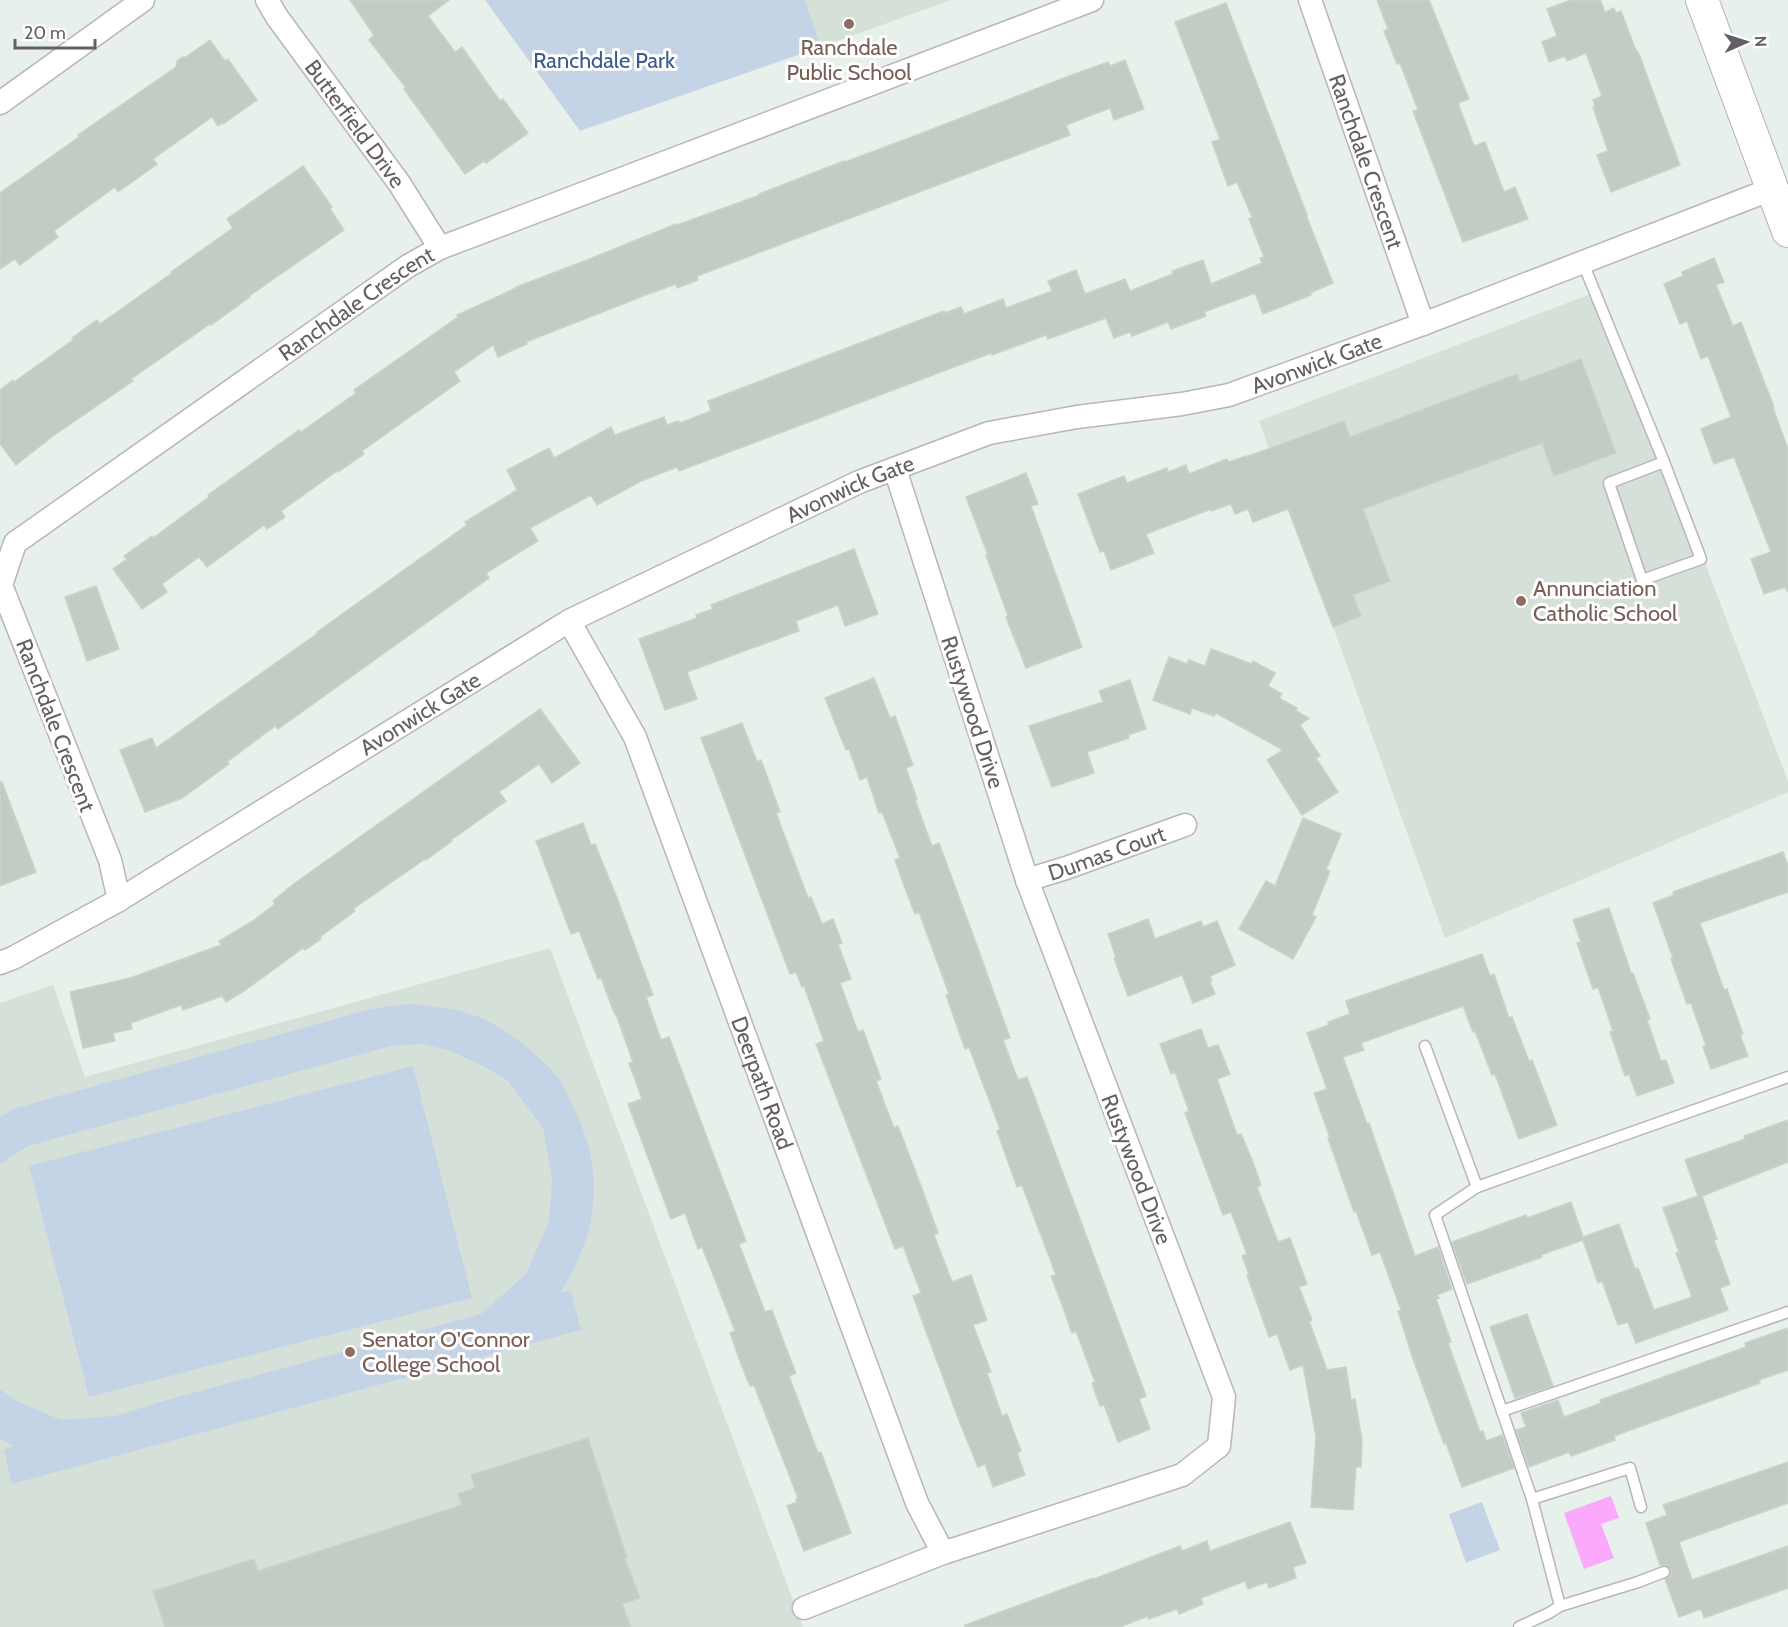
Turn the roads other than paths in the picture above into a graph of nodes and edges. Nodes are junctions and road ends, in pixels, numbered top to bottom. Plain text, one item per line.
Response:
1 (143, 0) edge
2 (267, 0) edge
3 (1092, 0) edge
4 (1310, 0) edge
5 (1702, 0) edge
6 (0, 103) edge
7 (1772, 189) junction
8 (1788, 231) edge
9 (440, 248) junction
10 (1583, 263) junction
11 (1423, 324) junction
12 (1664, 462) junction
13 (895, 469) junction
14 (569, 621) junction
15 (1185, 825) dead end
16 (1027, 880) junction
17 (119, 900) junction
18 (0, 963) edge
19 (1425, 1046) dead end
20 (1788, 1077) edge
21 (1477, 1187) junction
22 (1788, 1312) edge
23 (1502, 1411) junction
24 (1532, 1499) junction
25 (1641, 1507) dead end
26 (943, 1553) junction
27 (1664, 1572) dead end
28 (1560, 1606) junction
29 (804, 1608) dead end
30 (1519, 1627) edge

1 - 6 street
2 - 9 street, Butterfield Drive
3 - 9 street, Ranchdale Crescent
4 - 11 street, Ranchdale Crescent
5 - 7 street
7 - 8 street
7 - 10 street, Avonwick Gate
9 - 17 street, Ranchdale Crescent
10 - 11 street, Avonwick Gate
10 - 12 lane
11 - 13 street, Avonwick Gate
12 - 12 lane
13 - 14 street, Avonwick Gate
13 - 16 street, Rustywood Drive
14 - 17 street, Avonwick Gate
14 - 26 street, Deerpath Road
15 - 16 street, Dumas Court
16 - 26 street, Rustywood Drive
17 - 18 street, Avonwick Gate
19 - 21 lane
20 - 21 lane
21 - 23 lane
22 - 23 lane
23 - 24 lane
24 - 25 lane
24 - 28 lane
26 - 29 street, Rustywood Drive
27 - 28 lane
28 - 30 lane

